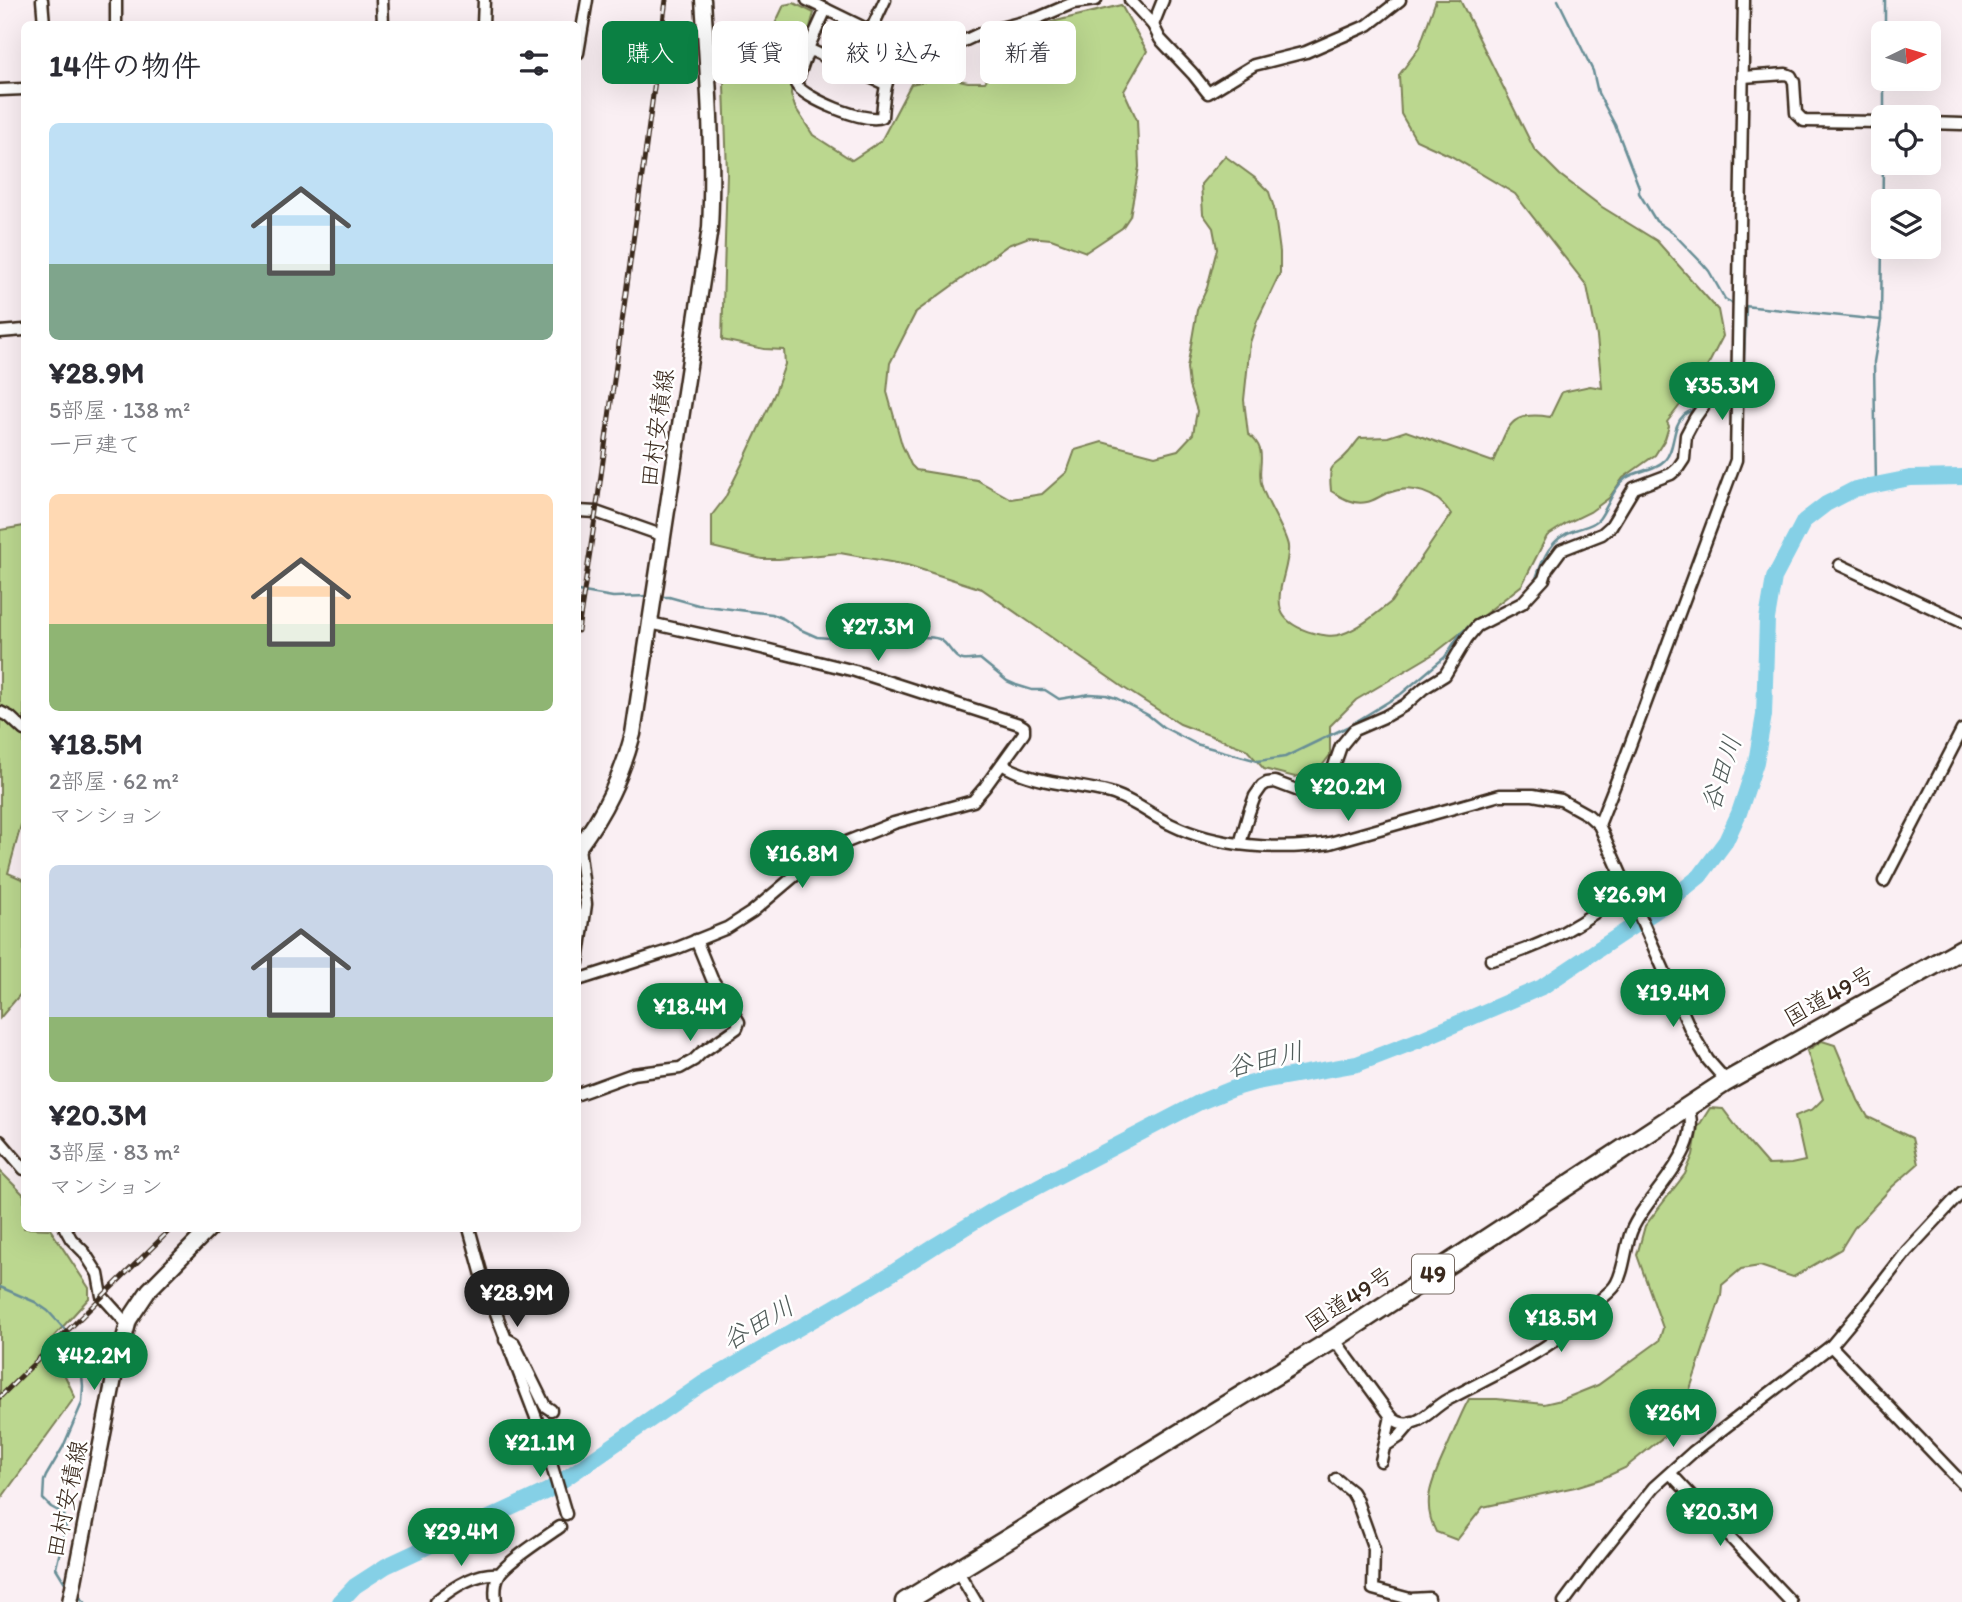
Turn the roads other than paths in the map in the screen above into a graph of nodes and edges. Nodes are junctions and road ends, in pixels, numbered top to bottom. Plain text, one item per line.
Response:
1 (42, 0) edge
2 (116, 0) edge
3 (382, 0) edge
4 (484, 0) edge
5 (587, 0) edge
6 (703, 0) edge
7 (807, 0) edge
8 (885, 0) edge
9 (1096, 0) edge
10 (1130, 0) edge
11 (1163, 0) edge
12 (1400, 0) edge
13 (1744, 0) edge
14 (826, 9) junction
15 (44, 21) edge
16 (116, 21) edge
17 (383, 21) edge
18 (483, 21) edge
19 (852, 21) edge
20 (876, 21) edge
21 (1153, 26) junction
22 (581, 35) edge
23 (966, 40) edge
24 (808, 49) joint
25 (822, 55) edge
26 (1743, 77) junction
27 (796, 84) edge
28 (885, 84) edge
29 (21, 89) edge
30 (0, 90) edge
31 (1871, 122) edge
32 (1941, 123) edge
33 (1962, 124) edge
34 (21, 330) edge
35 (0, 332) edge
36 (1738, 374) junction
37 (581, 510) edge
38 (664, 536) junction
39 (1840, 565) dead end
40 (1962, 622) edge
41 (650, 623) junction
42 (0, 712) edge
43 (21, 727) edge
44 (1962, 730) edge
45 (1002, 764) junction
46 (1599, 825) junction
47 (581, 844) edge
48 (1240, 844) junction
49 (581, 869) edge
50 (1884, 881) dead end
51 (1628, 889) junction
52 (696, 940) junction
53 (581, 941) edge
54 (1962, 949) edge
55 (1491, 960) dead end
56 (581, 979) edge
57 (1724, 1083) junction
58 (581, 1093) edge
59 (1687, 1106) junction
60 (0, 1141) edge
61 (21, 1166) edge
62 (1962, 1192) edge
63 (67, 1232) edge
64 (206, 1232) edge
65 (470, 1232) edge
66 (128, 1325) junction
67 (1334, 1339) junction
68 (505, 1340) junction
69 (1831, 1346) junction
70 (551, 1410) dead end
71 (1391, 1416) junction
72 (1412, 1422) junction
73 (1385, 1446) junction
74 (1381, 1461) dead end
75 (1671, 1474) junction
76 (1336, 1479) dead end
77 (1962, 1483) edge
78 (566, 1514) dead end
79 (560, 1527) dead end
80 (957, 1570) junction
81 (499, 1574) junction
82 (1429, 1598) dead end
83 (70, 1602) edge
84 (435, 1602) edge
85 (496, 1602) edge
86 (905, 1602) edge
87 (976, 1602) edge
88 (1564, 1602) edge
89 (1791, 1602) edge

1 - 15 street
2 - 16 street
3 - 17 street
4 - 18 street
5 - 22 street
6 - 38 main road, 田村安積線
7 - 14 street
8 - 20 street
9 - 23 street
10 - 21 street
11 - 21 street
12 - 21 street
13 - 26 street
14 - 19 street
14 - 24 street
24 - 25 street
26 - 31 street
26 - 36 street
27 - 28 street
29 - 30 street
32 - 33 street
34 - 35 street
36 - 46 street
36 - 48 street
37 - 38 street
38 - 41 main road, 田村安積線
39 - 40 street
41 - 45 street
41 - 47 main road, 田村安積線
42 - 43 street
44 - 50 street
45 - 48 street
45 - 52 street
46 - 48 street
46 - 51 street
49 - 53 street
51 - 55 street
51 - 57 street
52 - 56 street
52 - 58 street
54 - 57 highway, 国道49号 / 49
57 - 59 highway, 国道49号 / 49
59 - 67 highway, 国道49号 / 49
59 - 72 street
60 - 61 street
62 - 69 street
63 - 66 street
64 - 66 main road, 田村安積線
65 - 68 street
66 - 83 main road, 田村安積線
67 - 71 street
67 - 80 highway, 国道49号 / 49
68 - 70 street
68 - 78 street
69 - 75 street
69 - 77 street
71 - 72 street
71 - 73 street
72 - 73 street
73 - 74 street
75 - 88 street
75 - 89 street
76 - 82 street
79 - 81 street
80 - 86 highway, 国道49号 / 49
80 - 87 street
81 - 84 street
81 - 85 street

